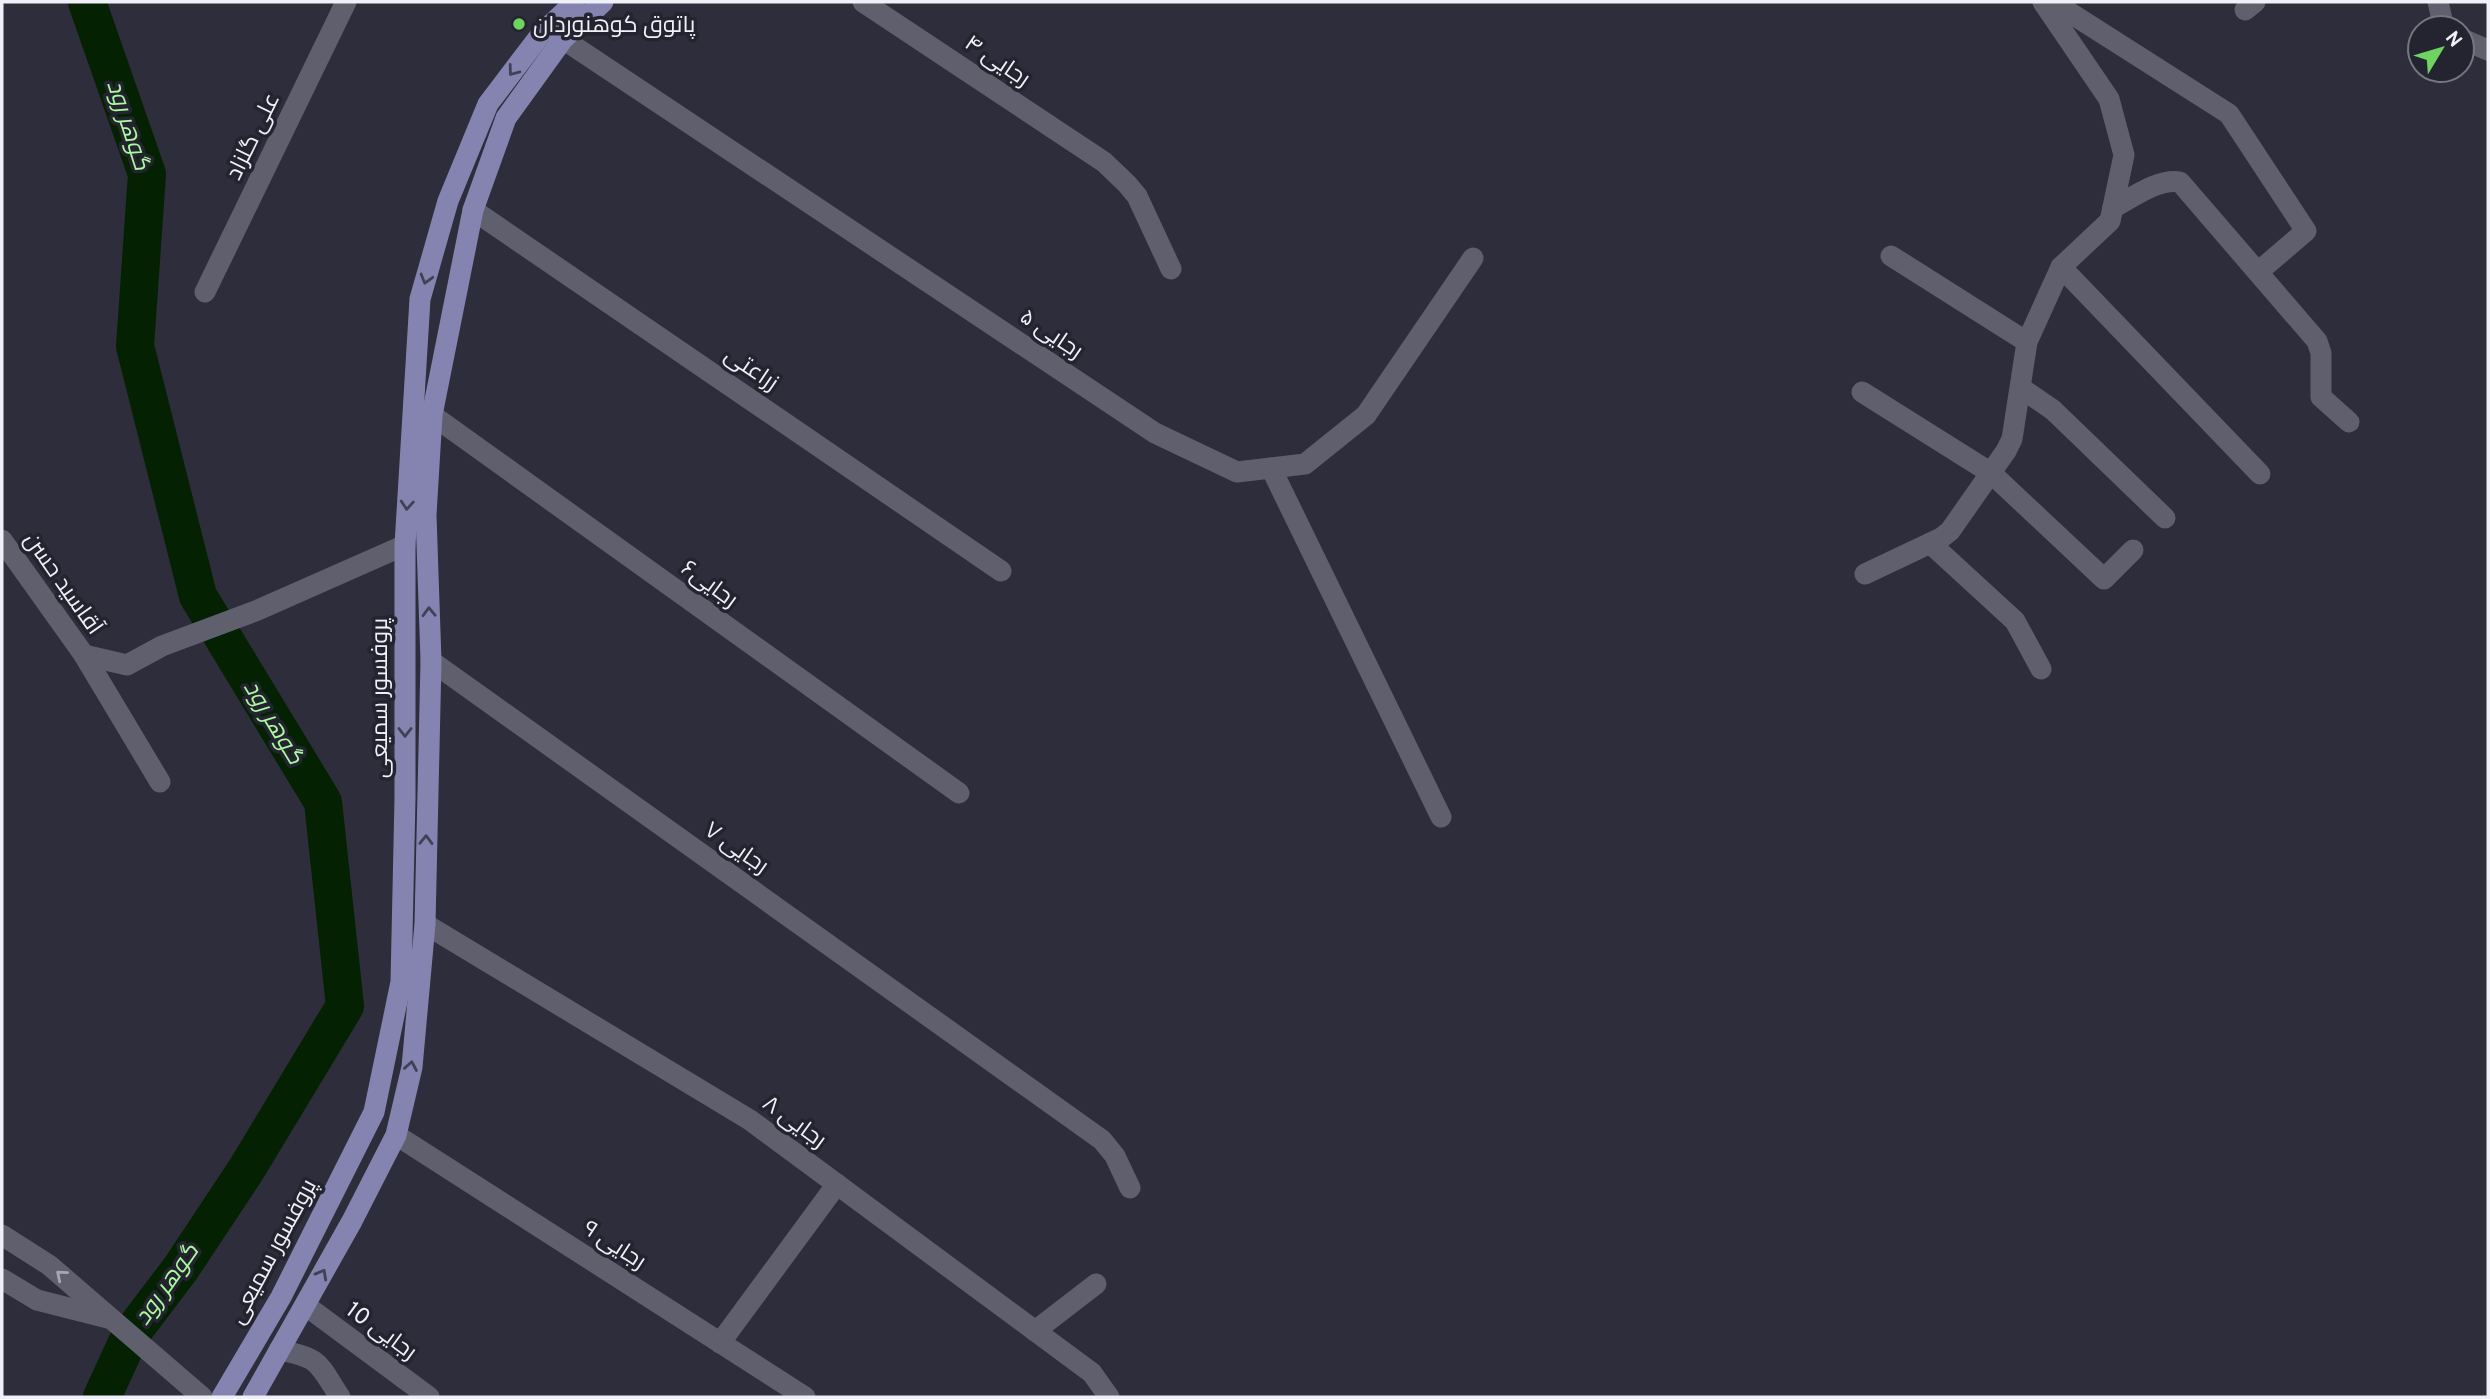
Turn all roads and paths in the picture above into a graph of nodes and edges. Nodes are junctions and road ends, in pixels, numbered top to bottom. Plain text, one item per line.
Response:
1 (346, 2) edge
2 (575, 2) edge
3 (603, 2) edge
4 (863, 2) edge
5 (2043, 2) edge
6 (2053, 2) edge
7 (563, 39) junction
8 (2113, 208) junction
9 (474, 210) junction
10 (1891, 256) dead end
11 (1473, 258) dead end
12 (2061, 267) junction
13 (1171, 269) dead end
14 (2258, 272) junction
15 (205, 292) dead end
16 (2027, 342) junction
17 (2021, 388) junction
18 (1862, 392) dead end
19 (432, 415) junction
20 (2348, 422) dead end
21 (1271, 468) junction
22 (1991, 473) junction
23 (2260, 474) dead end
24 (2165, 518) dead end
25 (2, 540) edge
26 (1930, 543) junction
27 (405, 545) junction
28 (2133, 550) dead end
29 (1002, 570) dead end
30 (1865, 574) dead end
31 (84, 655) junction
32 (431, 661) junction
33 (2041, 669) dead end
34 (160, 782) dead end
35 (958, 793) dead end
36 (1441, 817) dead end
37 (425, 923) junction
38 (396, 1135) junction
39 (837, 1184) junction
40 (1130, 1188) dead end
41 (2, 1235) edge
42 (2, 1279) edge
43 (1096, 1284) dead end
44 (305, 1306) junction
45 (113, 1319) junction
46 (1035, 1331) junction
47 (720, 1343) junction
48 (279, 1350) junction
49 (202, 1397) edge
50 (222, 1397) edge
51 (253, 1397) edge
52 (340, 1397) edge
53 (429, 1397) edge
54 (805, 1397) edge
55 (1110, 1397) edge

1 - 15 street, علی گلزاد
2 -> 27 main road, پروفسور سمیعی
3 - 7 main road
4 - 13 street, رجایی ۴
5 - 8 street
6 - 14 street
7 - 9 main road
7 - 21 street, رجایی ۵
8 - 12 street
8 - 14 street
9 - 19 main road
9 - 29 street, زراعتی
10 - 16 street
11 - 21 street, رجایی ۵
12 - 16 street
12 - 23 street
14 - 20 street
16 - 17 street
17 - 22 street
17 - 24 street
18 - 22 street
32 -> 19 main road
19 - 35 street, رجایی۶
21 - 36 street
22 - 26 street
22 - 28 street
25 - 31 street, آقاسید حسن
26 - 30 street
26 - 33 street
27 - 31 street, آقاسید حسن
27 -> 50 main road, پروفسور سمیعی
31 - 34 street
37 -> 32 main road
32 - 40 street, رجایی ۷
38 -> 37 main road
37 - 39 street, رجایی ۸
44 -> 38 main road
38 - 47 street, رجایی ۹
39 - 46 street, رجایی ۸
39 - 47 street
45 -> 41 street
42 - 45 street
43 - 46 street
44 - 48 main road
44 - 53 street, رجایی 10
45 - 49 street
46 - 55 street, رجایی ۸
47 - 54 street, رجایی ۹
48 - 51 main road
48 - 52 street

